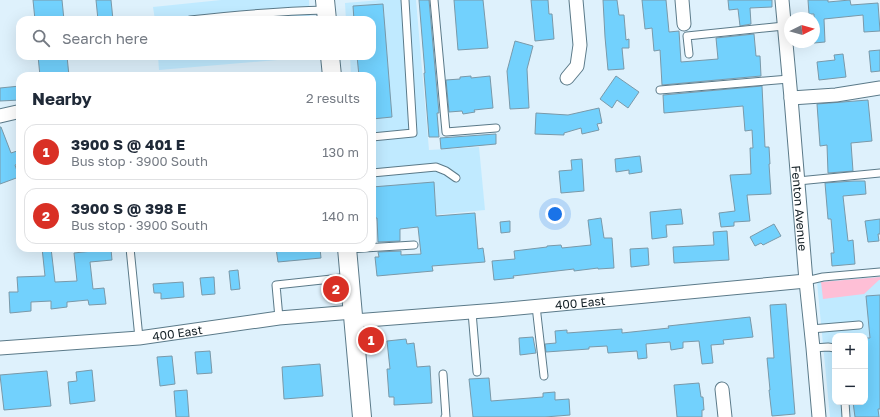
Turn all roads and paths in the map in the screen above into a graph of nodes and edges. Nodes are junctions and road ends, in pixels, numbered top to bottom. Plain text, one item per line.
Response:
1 (405, 0) edge
2 (434, 0) edge
3 (576, 0) edge
4 (682, 0) edge
5 (782, 0) edge
6 (326, 10) edge
7 (231, 16) edge
8 (684, 24) dead end
9 (784, 26) joint
10 (786, 48) edge
11 (689, 54) dead end
12 (330, 60) edge
13 (332, 72) edge
14 (567, 78) dead end
15 (789, 79) junction
16 (880, 88) edge
17 (660, 90) dead end
18 (791, 98) junction
19 (16, 112) edge
20 (0, 116) edge
21 (496, 128) dead end
22 (376, 137) edge
23 (376, 173) edge
24 (880, 173) edge
25 (456, 178) dead end
26 (798, 181) junction
27 (414, 245) dead end
28 (376, 248) edge
29 (130, 252) edge
30 (347, 252) edge
31 (880, 272) edge
32 (350, 277) junction
33 (806, 282) junction
34 (536, 306) junction
35 (472, 312) junction
36 (354, 316) junction
37 (279, 318) junction
38 (859, 325) dead end
39 (811, 329) junction
40 (139, 338) junction
41 (0, 348) edge
42 (813, 348) junction
43 (832, 348) edge
44 (477, 372) dead end
45 (443, 374) dead end
46 (544, 376) dead end
47 (722, 389) dead end
48 (845, 405) edge
49 (362, 417) edge
50 (445, 417) edge
51 (724, 417) edge
52 (819, 417) edge
53 (846, 417) edge

1 - 22 lane
2 - 21 lane
3 - 14 street
4 - 8 street
5 - 9 street, Fenton Avenue
6 - 7 lane
9 - 11 lane
10 - 15 street, Fenton Avenue
12 - 13 main road
15 - 17 lane
15 - 18 street, Fenton Avenue
16 - 18 street
18 - 26 street, Fenton Avenue
19 - 20 street
23 - 25 lane
24 - 26 lane
26 - 33 street, Fenton Avenue
27 - 28 lane
29 - 40 lane
30 - 32 main road
31 - 33 lane
32 - 36 main road
32 - 37 lane
33 - 34 street, 400 East
33 - 39 street, Fenton Avenue
34 - 35 street, 400 East
34 - 46 lane
35 - 36 street, 400 East
35 - 44 lane
36 - 37 street, 400 East
36 - 49 main road
37 - 40 street, 400 East
38 - 39 lane
39 - 42 street, Fenton Avenue
40 - 41 street, 400 East
42 - 43 lane
42 - 52 street, Fenton Avenue
45 - 50 lane
47 - 51 street
48 - 53 lane

